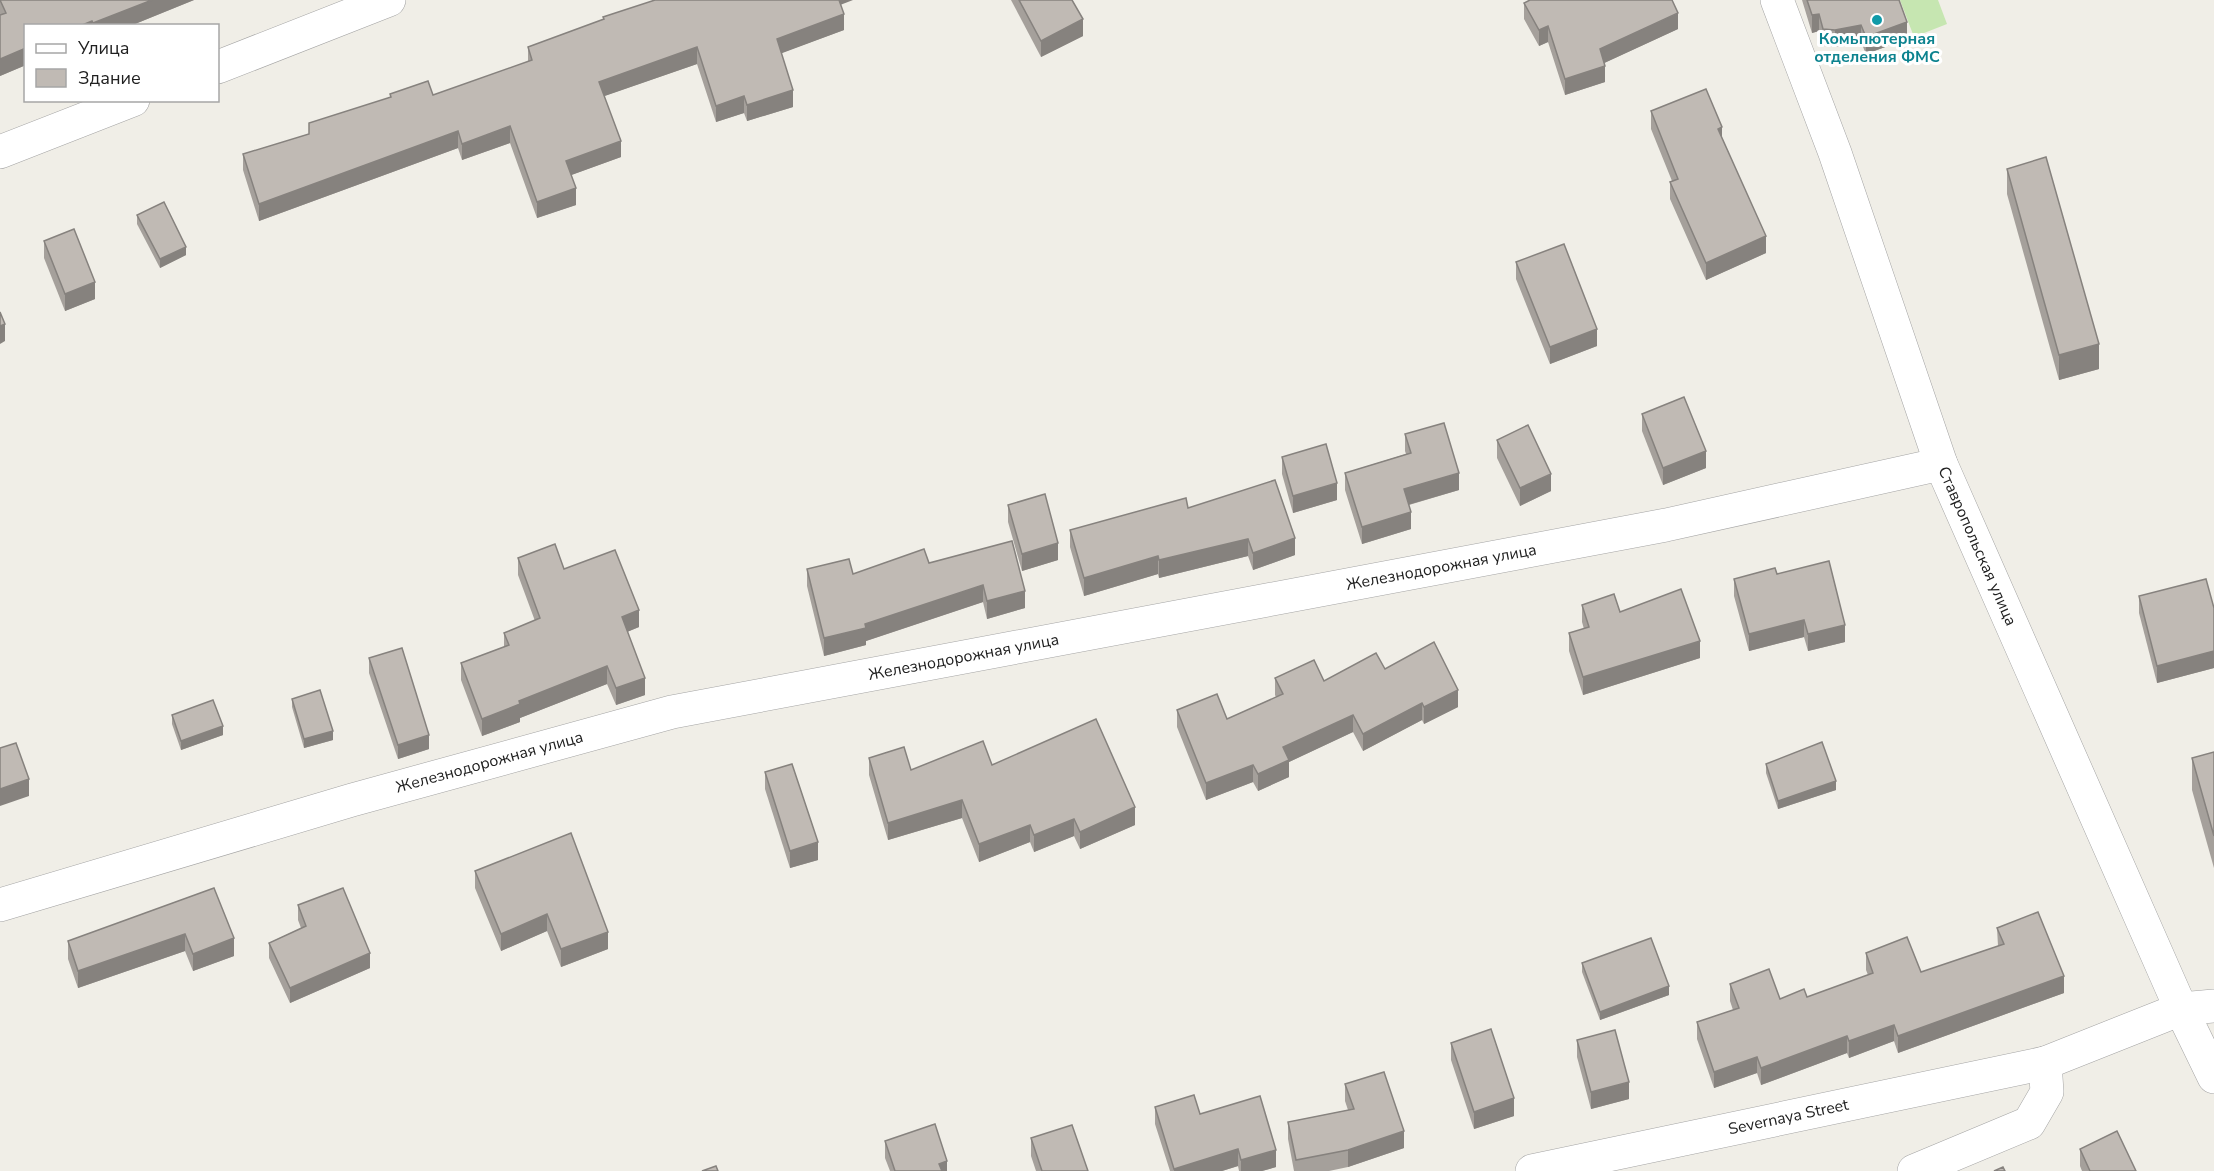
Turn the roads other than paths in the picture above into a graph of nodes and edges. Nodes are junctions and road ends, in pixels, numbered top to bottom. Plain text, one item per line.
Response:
1 (389, 0) edge
2 (1777, 0) edge
3 (219, 67) edge
4 (128, 102) edge
5 (0, 152) edge
6 (1941, 464) junction
7 (0, 905) edge
8 (2214, 1006) edge
9 (2181, 1009) junction
10 (2045, 1063) junction
11 (2214, 1077) edge
12 (1532, 1171) edge
13 (1914, 1171) edge

1 - 3 street
2 - 6 street, Ставропольская улица
4 - 5 street
6 - 7 street, Железнодорожная улица
6 - 9 street, Ставропольская улица
8 - 9 street, Severnaya Street
9 - 10 street, Severnaya Street
9 - 11 street, Ставропольская улица
10 - 12 street, Severnaya Street
10 - 13 street

